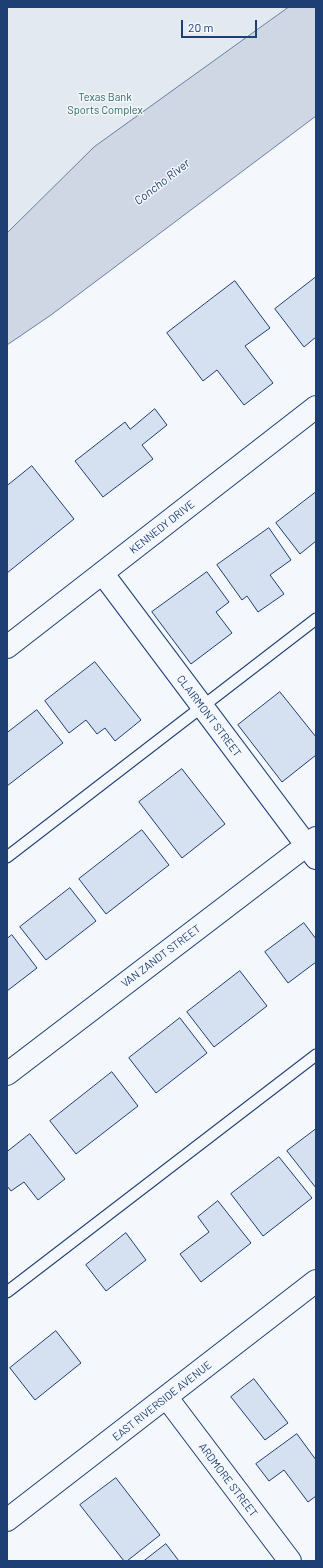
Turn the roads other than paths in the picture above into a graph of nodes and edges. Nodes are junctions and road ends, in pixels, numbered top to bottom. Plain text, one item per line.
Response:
1 (316, 407) edge
2 (103, 574) junction
3 (316, 619) edge
4 (7, 647) edge
5 (202, 707) junction
6 (313, 847) edge
7 (7, 857) edge
8 (316, 1055) edge
9 (7, 1074) edge
10 (316, 1281) edge
11 (7, 1292) edge
12 (167, 1398) junction
13 (7, 1520) edge
14 (290, 1561) edge

1 - 2 street, KENNEDY DRIVE
2 - 4 street, KENNEDY DRIVE
2 - 5 street, CLAIRMONT STREET
3 - 5 lane
5 - 6 street, CLAIRMONT STREET
5 - 7 lane
6 - 9 street, VAN ZANDT STREET
8 - 11 lane
10 - 12 street, EAST RIVERSIDE AVENUE
12 - 13 street, EAST RIVERSIDE AVENUE
12 - 14 street, ARDMORE STREET

